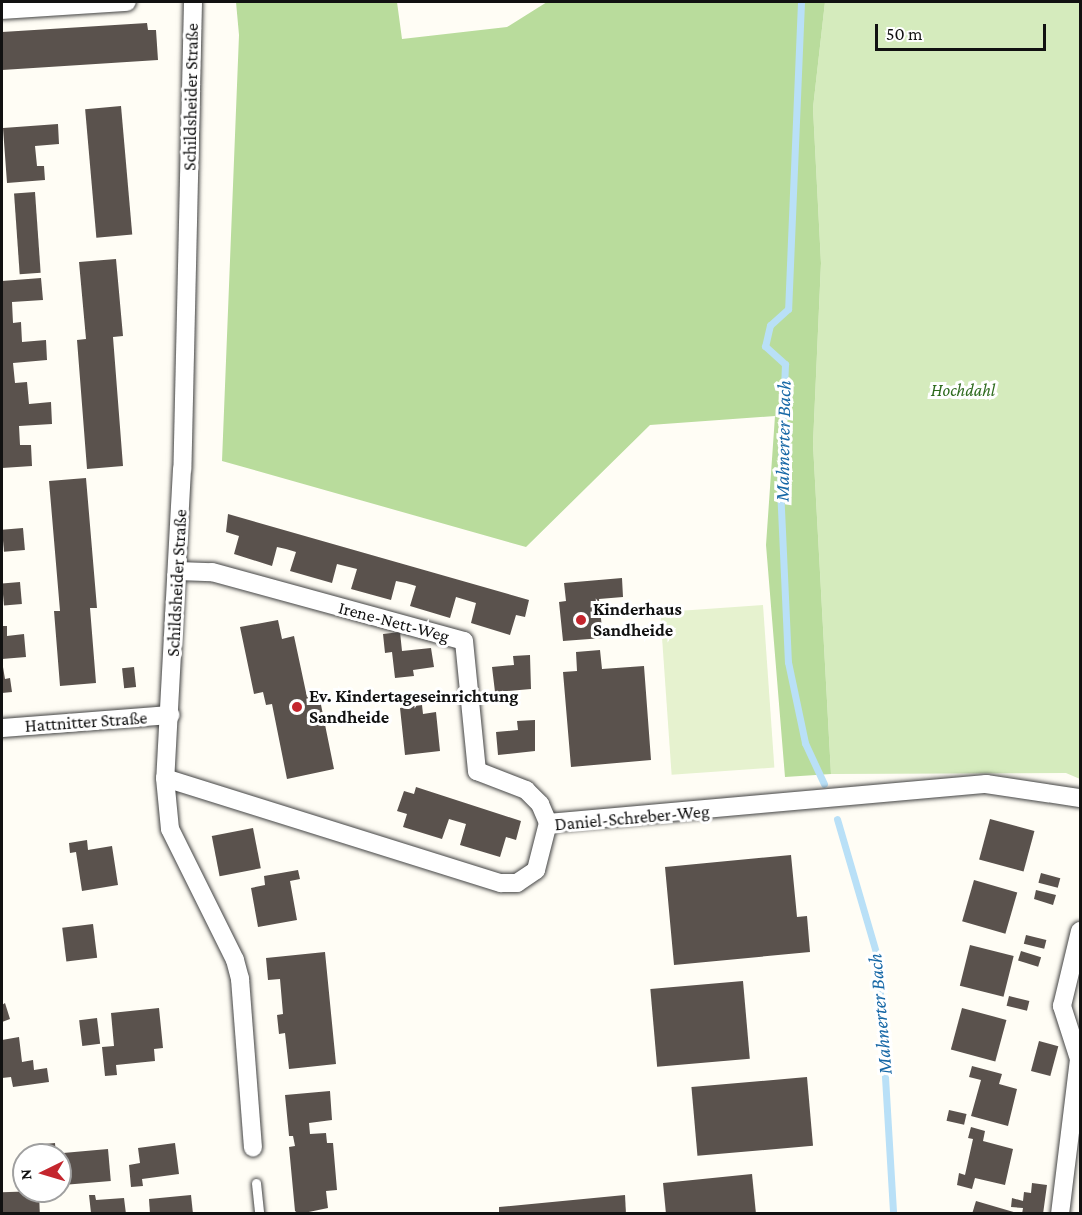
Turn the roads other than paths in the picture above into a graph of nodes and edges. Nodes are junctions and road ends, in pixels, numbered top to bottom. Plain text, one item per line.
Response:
1 (127, 2) edge
2 (193, 2) edge
3 (2, 10) edge
4 (178, 571) junction
5 (170, 715) junction
6 (2, 728) edge
7 (165, 778) junction
8 (1080, 798) edge
9 (548, 823) junction
10 (1080, 931) edge
11 (253, 1147) dead end
12 (256, 1183) dead end
13 (259, 1214) edge
14 (1060, 1214) edge

1 - 3 street
2 - 4 street, Schildsheider Straße
4 - 5 street, Schildsheider Straße
4 - 9 street, Irene-Nett-Weg
5 - 6 street, Hattnitter Straße
5 - 7 street, Schildsheider Straße
7 - 9 street, Daniel-Schreber-Weg
7 - 11 street, Schildsheider Straße
8 - 9 street, Daniel-Schreber-Weg
10 - 14 street
12 - 13 lane

